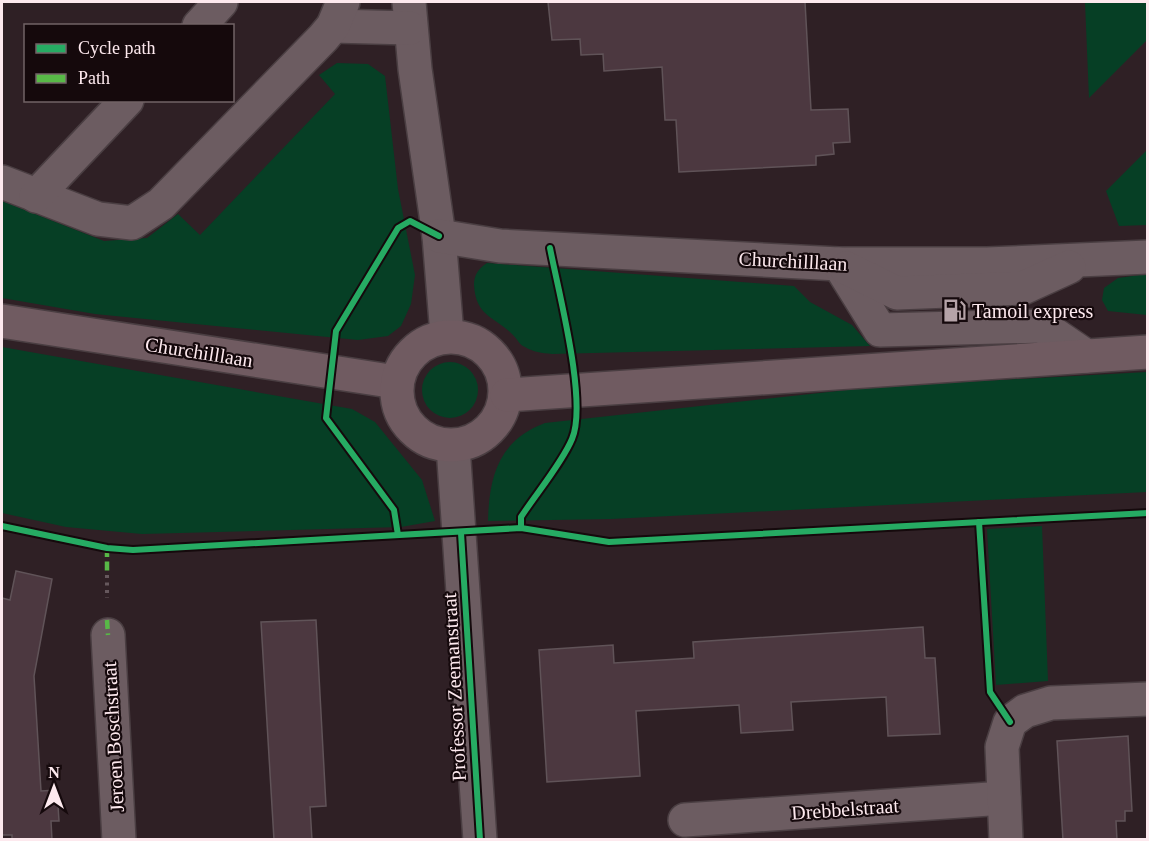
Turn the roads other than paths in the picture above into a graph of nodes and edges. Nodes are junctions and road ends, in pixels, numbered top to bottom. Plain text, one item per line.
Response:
1 (221, 2) edge
2 (338, 14) edge
3 (409, 15) edge
4 (201, 24) edge
5 (125, 102) edge
6 (2, 182) edge
7 (36, 196) junction
8 (439, 236) junction
9 (1148, 257) edge
10 (839, 264) junction
11 (2, 321) edge
12 (447, 335) junction
13 (1148, 352) edge
14 (1086, 356) junction
15 (396, 382) junction
16 (507, 395) junction
17 (453, 446) junction
18 (108, 635) dead end
19 (1148, 699) edge
20 (1004, 798) junction
21 (685, 820) dead end
22 (119, 840) edge
23 (480, 840) edge
24 (1006, 840) edge

1 - 4 street
2 - 3 street
2 - 7 street
3 - 8 street
5 - 7 street
6 - 7 street
8 - 10 street, Churchilllaan
8 - 12 street
9 - 10 street, Churchilllaan
10 - 14 street
11 - 15 main road, Churchilllaan
12 - 15 main road
12 - 16 main road
13 - 14 main road
14 - 16 main road
15 - 17 main road
16 - 17 main road
17 - 23 street, Professor Zeemanstraat
18 - 22 street, Jeroen Boschstraat
19 - 20 street
20 - 21 street, Drebbelstraat
20 - 24 street

